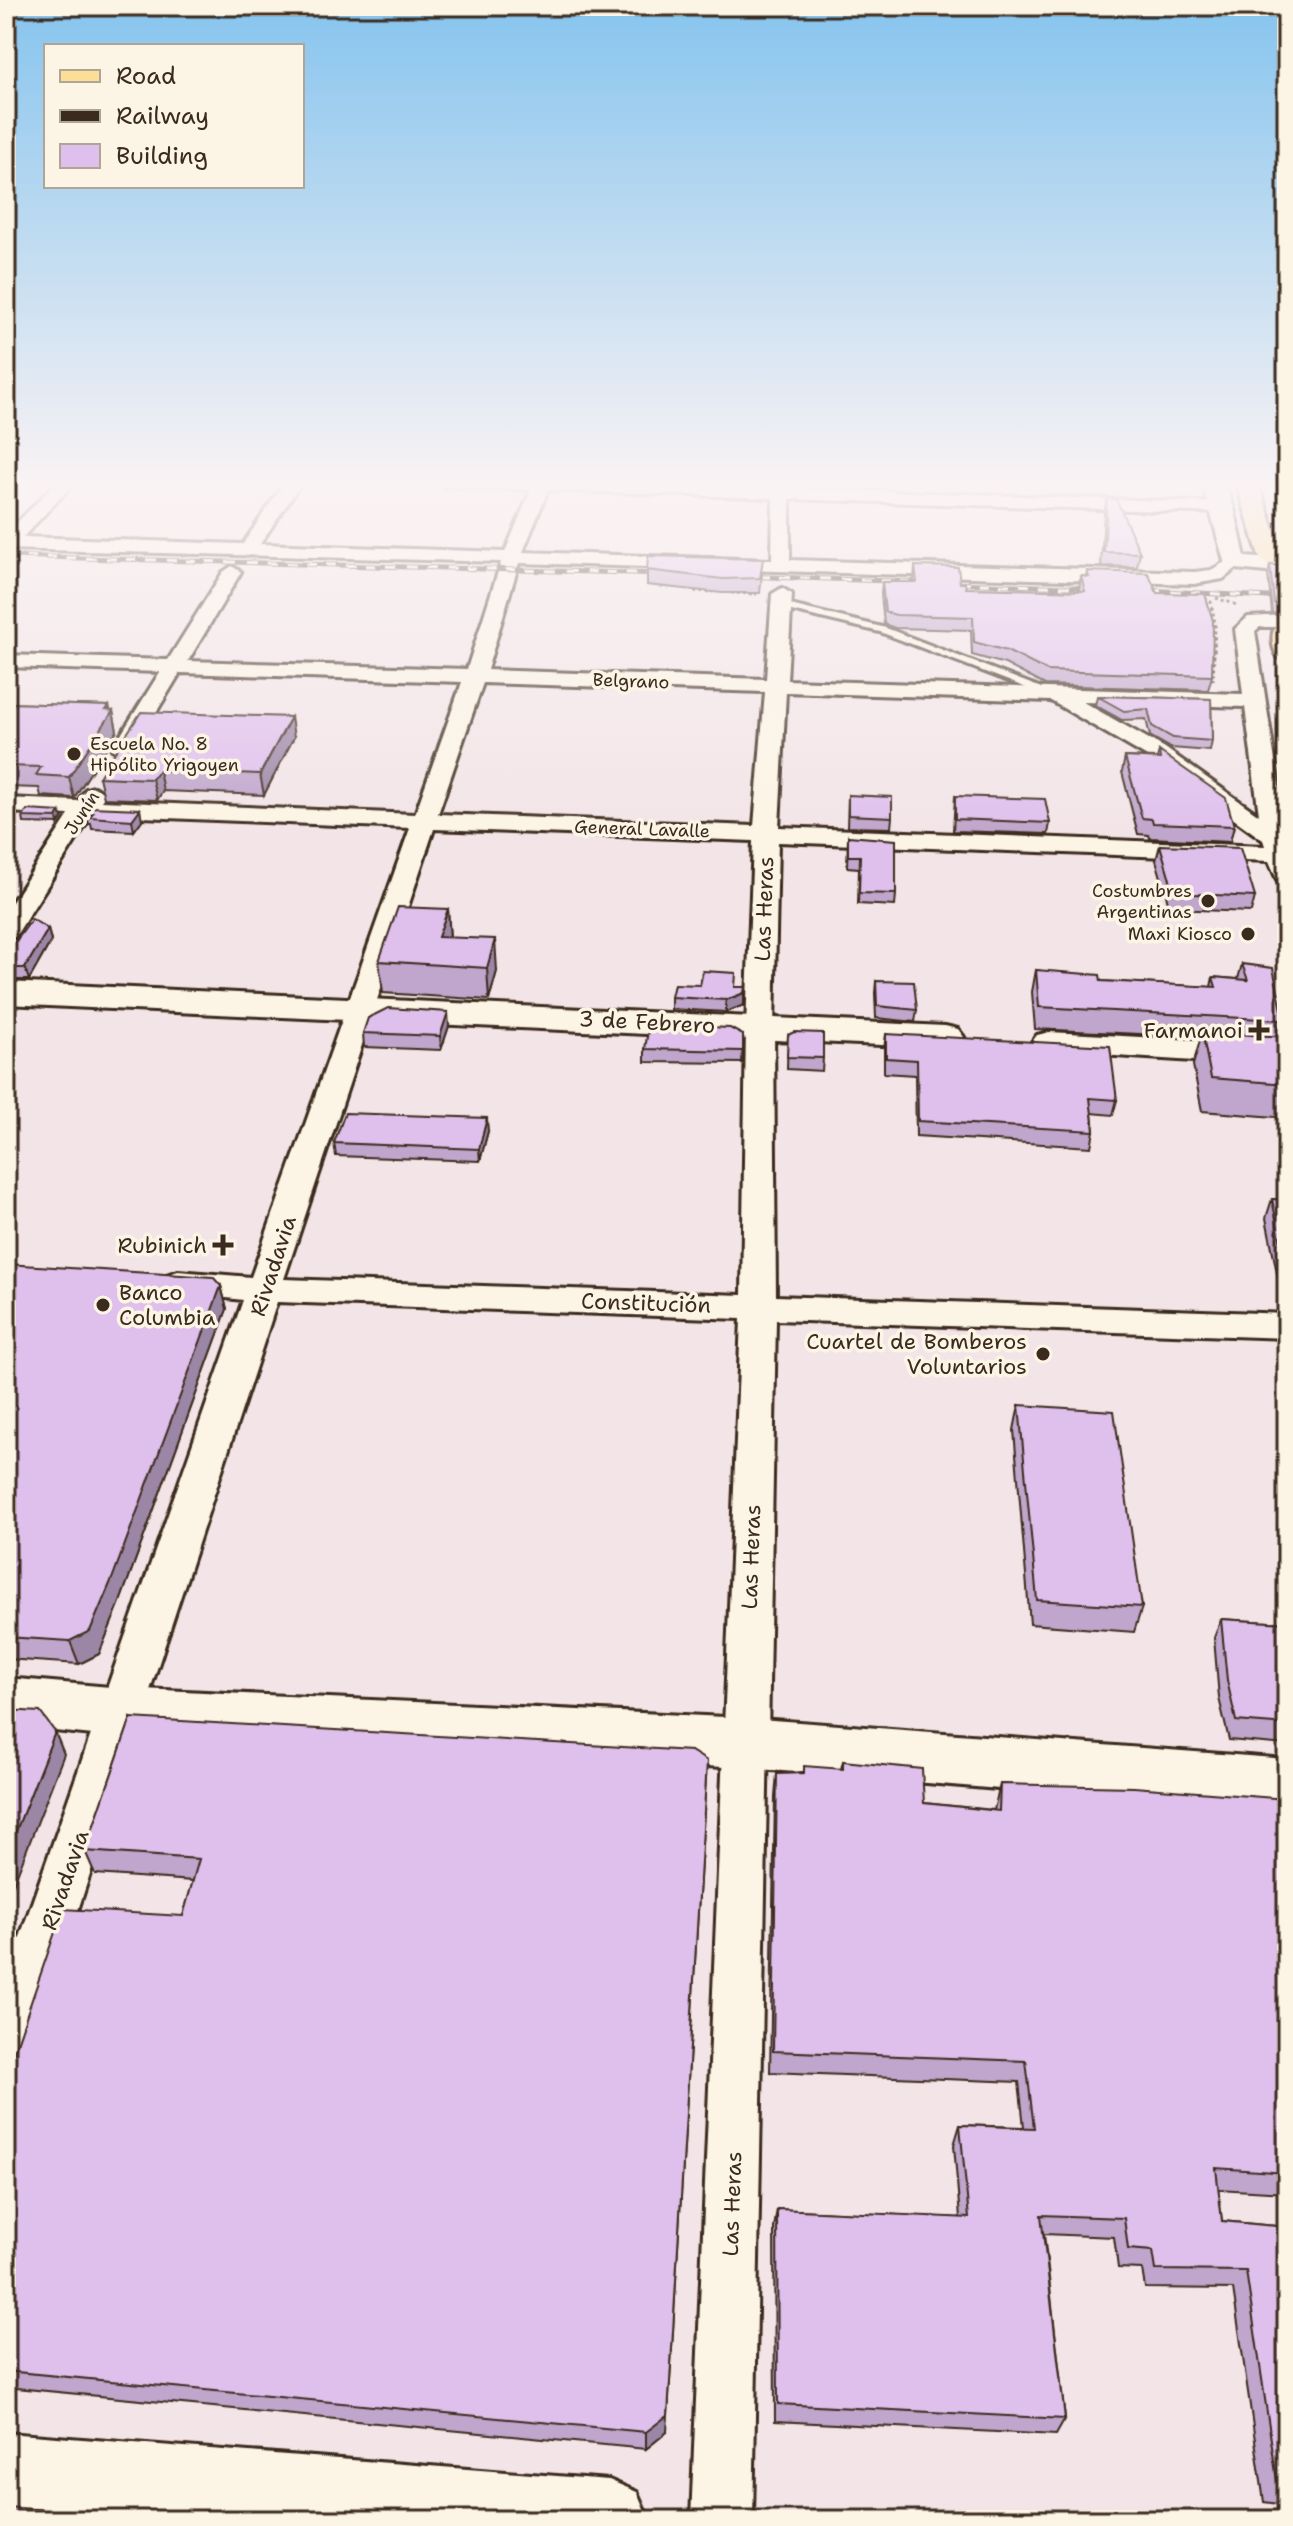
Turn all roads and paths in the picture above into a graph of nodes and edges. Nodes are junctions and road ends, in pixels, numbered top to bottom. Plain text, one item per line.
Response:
1 (216, 600) edge
2 (499, 600) edge
3 (782, 600) edge
4 (787, 600) edge
5 (1207, 600) edge
6 (1286, 634) edge
7 (6, 661) edge
8 (176, 667) junction
9 (475, 676) junction
10 (776, 686) junction
11 (1052, 694) junction
12 (1213, 700) junction
13 (1256, 701) junction
14 (6, 805) edge
15 (85, 808) junction
16 (426, 821) junction
17 (766, 834) junction
18 (1282, 856) edge
19 (6, 931) edge
20 (6, 993) edge
21 (359, 1007) junction
22 (760, 1027) junction
23 (1287, 1056) edge
24 (143, 1280) edge
25 (265, 1290) junction
26 (759, 1307) junction
27 (1287, 1326) edge
28 (6, 1702) edge
29 (122, 1713) junction
30 (746, 1743) junction
31 (1287, 1786) edge
32 (6, 2051) edge
33 (6, 2472) edge
34 (609, 2520) edge
35 (722, 2520) edge

1 - 8 street, Junín
2 - 9 street, Rivadavia
3 - 10 street, Las Heras
4 - 11 lane
5 - 12 path
6 - 13 street
7 - 8 street, Belgrano
8 - 9 street, Belgrano
8 - 15 street, Junín
9 - 10 street, Belgrano
9 - 16 street, Rivadavia
10 - 11 street, Belgrano
10 - 17 street, Las Heras
11 - 12 street, Belgrano
11 - 18 street
12 - 13 street, Belgrano
13 - 18 street
14 - 15 street, General Lavalle
15 - 16 street, General Lavalle
15 - 19 street, Junín
16 - 17 street, General Lavalle
16 - 21 street, Rivadavia
17 - 18 street, General Lavalle
17 - 22 street, Las Heras
20 - 21 street, 3 de Febrero
21 - 22 street, 3 de Febrero
21 - 25 street, Rivadavia
22 - 23 street, 3 de Febrero
22 - 26 street, Las Heras
24 - 25 street, Constitución
25 - 26 street, Constitución
25 - 29 street, Rivadavia
26 - 27 street, Constitución
26 - 30 street, Las Heras
28 - 29 street
29 - 30 street
29 - 32 street, Rivadavia
30 - 31 street
30 - 35 street, Las Heras
33 - 34 street

